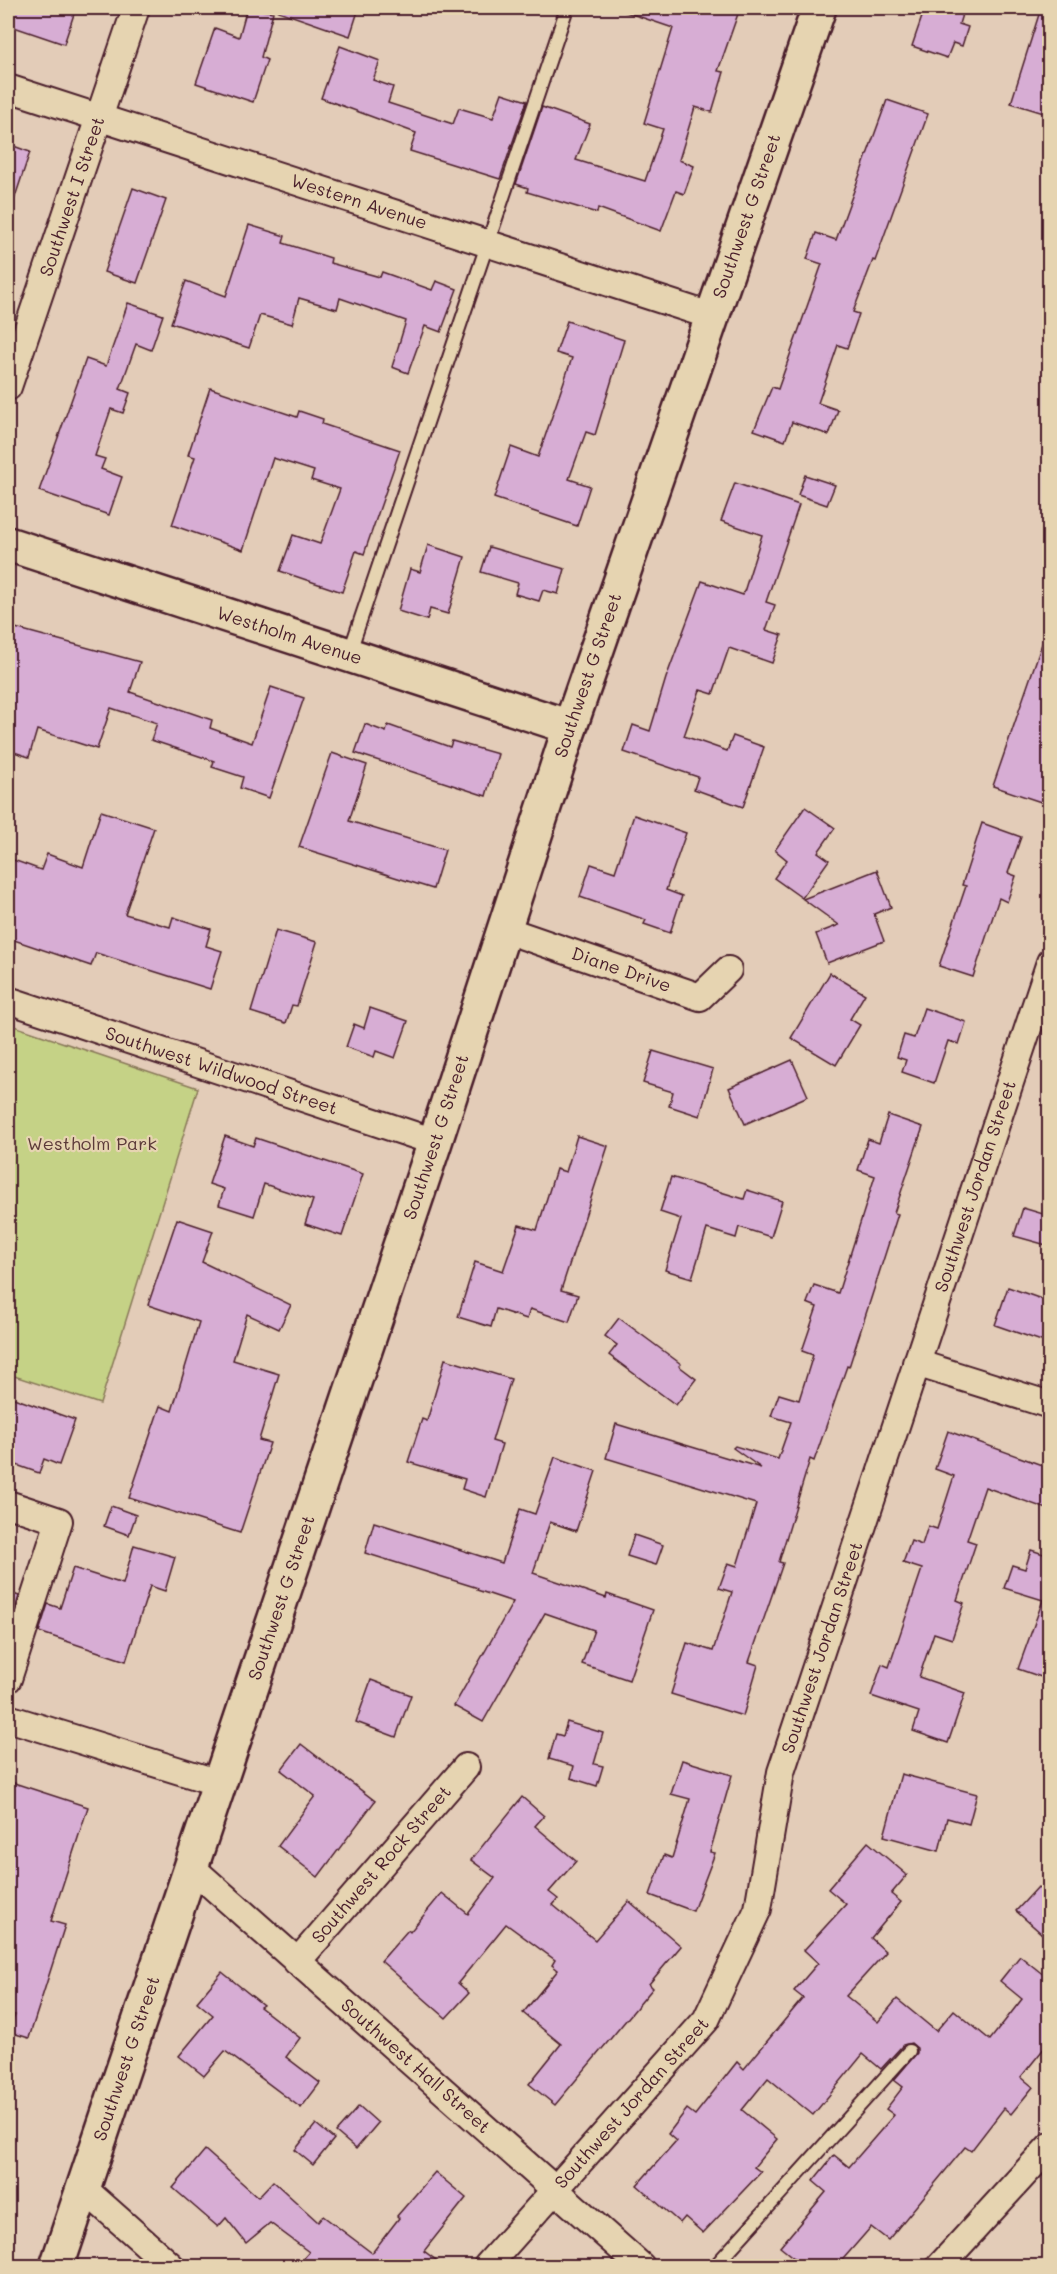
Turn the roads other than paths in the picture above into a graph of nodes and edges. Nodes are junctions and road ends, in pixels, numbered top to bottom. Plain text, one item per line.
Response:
1 (136, 8) edge
2 (567, 8) edge
3 (819, 8) edge
4 (8, 88) edge
5 (98, 118) junction
6 (490, 244) junction
7 (711, 316) junction
8 (8, 387) edge
9 (8, 544) edge
10 (348, 657) junction
11 (570, 727) junction
12 (506, 930) junction
13 (1050, 962) edge
14 (728, 970) dead end
15 (8, 1000) edge
16 (435, 1142) junction
17 (916, 1363) junction
18 (1050, 1405) edge
19 (8, 1504) edge
20 (8, 1679) edge
21 (8, 1718) edge
22 (466, 1767) dead end
23 (219, 1783) junction
24 (190, 1867) junction
25 (297, 1962) junction
26 (909, 2051) dead end
27 (1050, 2145) edge
28 (83, 2188) junction
29 (555, 2191) junction
30 (57, 2266) edge
31 (171, 2266) edge
32 (487, 2266) edge
33 (641, 2266) edge
34 (715, 2266) edge
35 (940, 2266) edge

1 - 5 street, Southwest I Street
2 - 6 lane
3 - 7 main road, Southwest G Street
4 - 5 street, Western Avenue
5 - 6 street, Western Avenue
5 - 8 street, Southwest I Street
6 - 7 street, Western Avenue
6 - 10 lane
7 - 11 main road, Southwest G Street
9 - 10 main road, Westholm Avenue
10 - 11 main road, Westholm Avenue
11 - 12 main road, Southwest G Street
12 - 14 street, Diane Drive
12 - 16 main road, Southwest G Street
13 - 17 street, Southwest Jordan Street
15 - 16 street, Southwest Wildwood Street
16 - 23 main road, Southwest G Street
17 - 18 street
17 - 29 street, Southwest Jordan Street
19 - 20 street
21 - 23 street
22 - 25 street, Southwest Rock Street
23 - 24 main road, Southwest G Street
24 - 25 street, Southwest Hall Street
24 - 28 main road, Southwest G Street
25 - 29 street, Southwest Hall Street
26 - 34 lane
27 - 35 street
28 - 30 main road, Southwest G Street
28 - 31 street
29 - 32 street, Southwest Jordan Street
29 - 33 street, Southwest Hall Street

